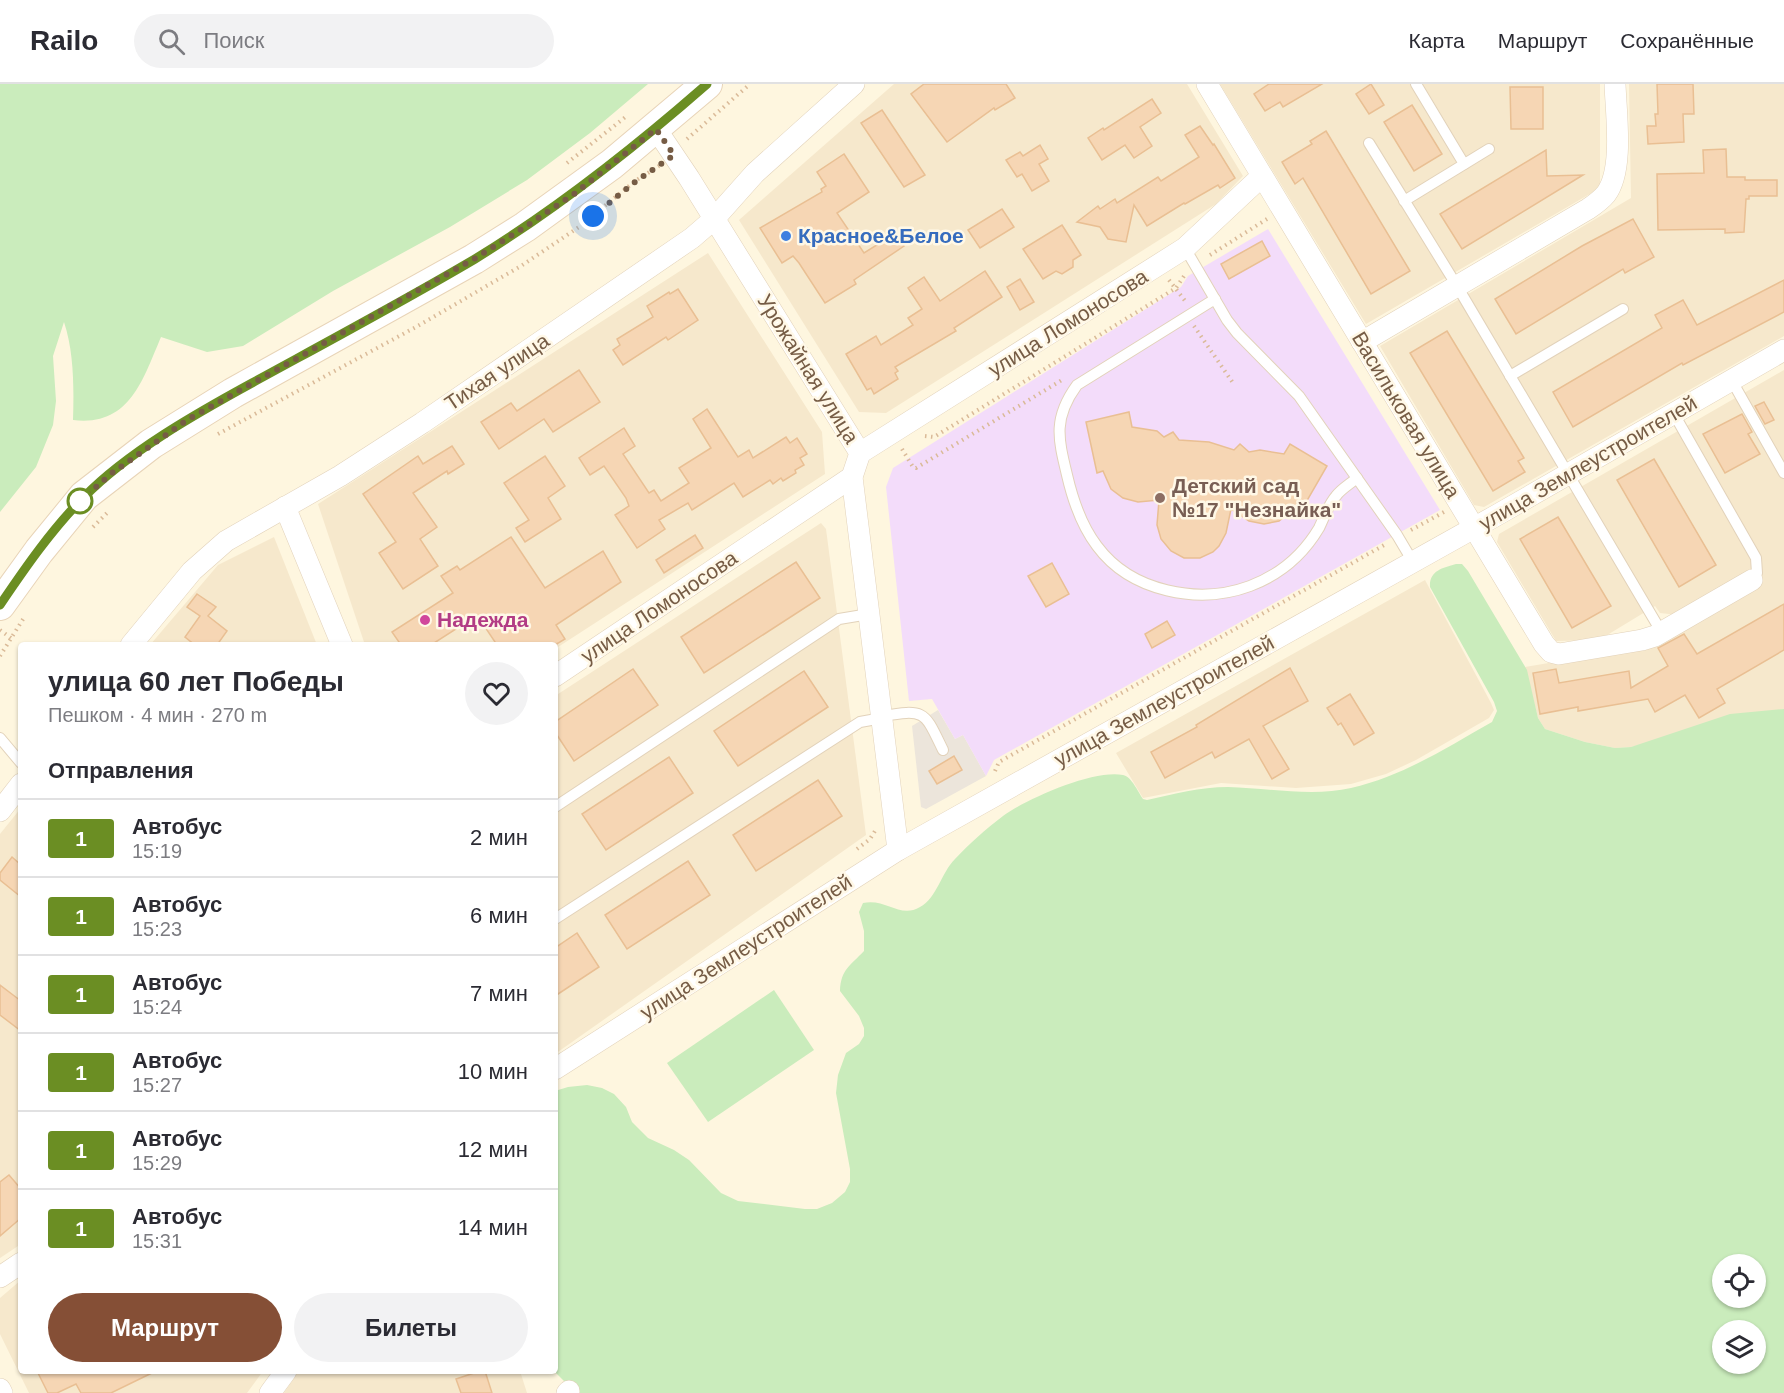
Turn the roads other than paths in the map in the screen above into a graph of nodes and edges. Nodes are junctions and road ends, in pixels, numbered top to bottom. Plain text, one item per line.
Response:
1 (707, 84) edge
2 (854, 84) edge
3 (1207, 84) edge
4 (1416, 84) edge
5 (1615, 84) edge
6 (644, 120) junction
7 (1369, 143) dead end
8 (1489, 149) dead end
9 (1464, 164) junction
10 (1262, 176) junction
11 (1404, 201) junction
12 (714, 219) junction
13 (1190, 256) junction
14 (1457, 286) junction
15 (1215, 299) junction
16 (1623, 309) dead end
17 (1362, 342) junction
18 (1784, 350) edge
19 (1510, 376) junction
20 (1731, 381) junction
21 (1674, 414) junction
22 (860, 453) junction
23 (1784, 473) edge
24 (1568, 475) junction
25 (852, 477) junction
26 (1357, 478) junction
27 (285, 507) junction
28 (1474, 528) junction
29 (1413, 562) junction
30 (1752, 580) joint
31 (13, 609) edge
32 (869, 614) junction
33 (1662, 633) junction
34 (133, 642) edge
35 (341, 642) edge
36 (558, 674) edge
37 (882, 717) junction
38 (0, 738) edge
39 (943, 750) dead end
40 (18, 759) edge
41 (18, 788) edge
42 (558, 805) edge
43 (0, 811) edge
44 (898, 850) junction
45 (558, 917) edge
46 (558, 1067) edge
47 (18, 1265) edge
48 (0, 1277) edge
49 (284, 1374) edge
50 (270, 1393) edge

1 - 6 main road
2 - 12 street, Тихая улица
3 - 10 street, Васильковая улица
4 - 9 lane
5 - 14 street
6 - 12 street, Урожайная улица
6 - 31 main road
7 - 11 lane
8 - 9 lane
9 - 11 lane
10 - 13 street, улица Ломоносова
10 - 17 street, Васильковая улица
11 - 14 lane
12 - 22 street, Урожайная улица
12 - 27 street, Тихая улица
13 - 15 lane
13 - 22 street, улица Ломоносова
14 - 17 street
14 - 19 lane
15 - 26 lane
15 - 26 lane
16 - 19 lane
17 - 28 street, Васильковая улица
18 - 20 street, улица Землеустроителей
19 - 24 lane
20 - 21 street, улица Землеустроителей
20 - 23 lane
21 - 24 street, улица Землеустроителей
21 - 30 lane
22 - 25 street, Урожайная улица
24 - 28 street, улица Землеустроителей
24 - 33 lane
25 - 32 street, Урожайная улица
25 - 36 street, улица Ломоносова
26 - 29 lane
27 - 34 street, Тихая улица
27 - 35 street
28 - 29 street, улица Землеустроителей
28 - 33 street, Васильковая улица
29 - 44 street, улица Землеустроителей
30 - 33 street, Васильковая улица
32 - 37 street, Урожайная улица
32 - 42 lane
37 - 39 lane
37 - 44 street, Урожайная улица
37 - 45 lane
38 - 40 lane
41 - 43 street
44 - 46 street, улица Землеустроителей
47 - 48 street
49 - 50 street

